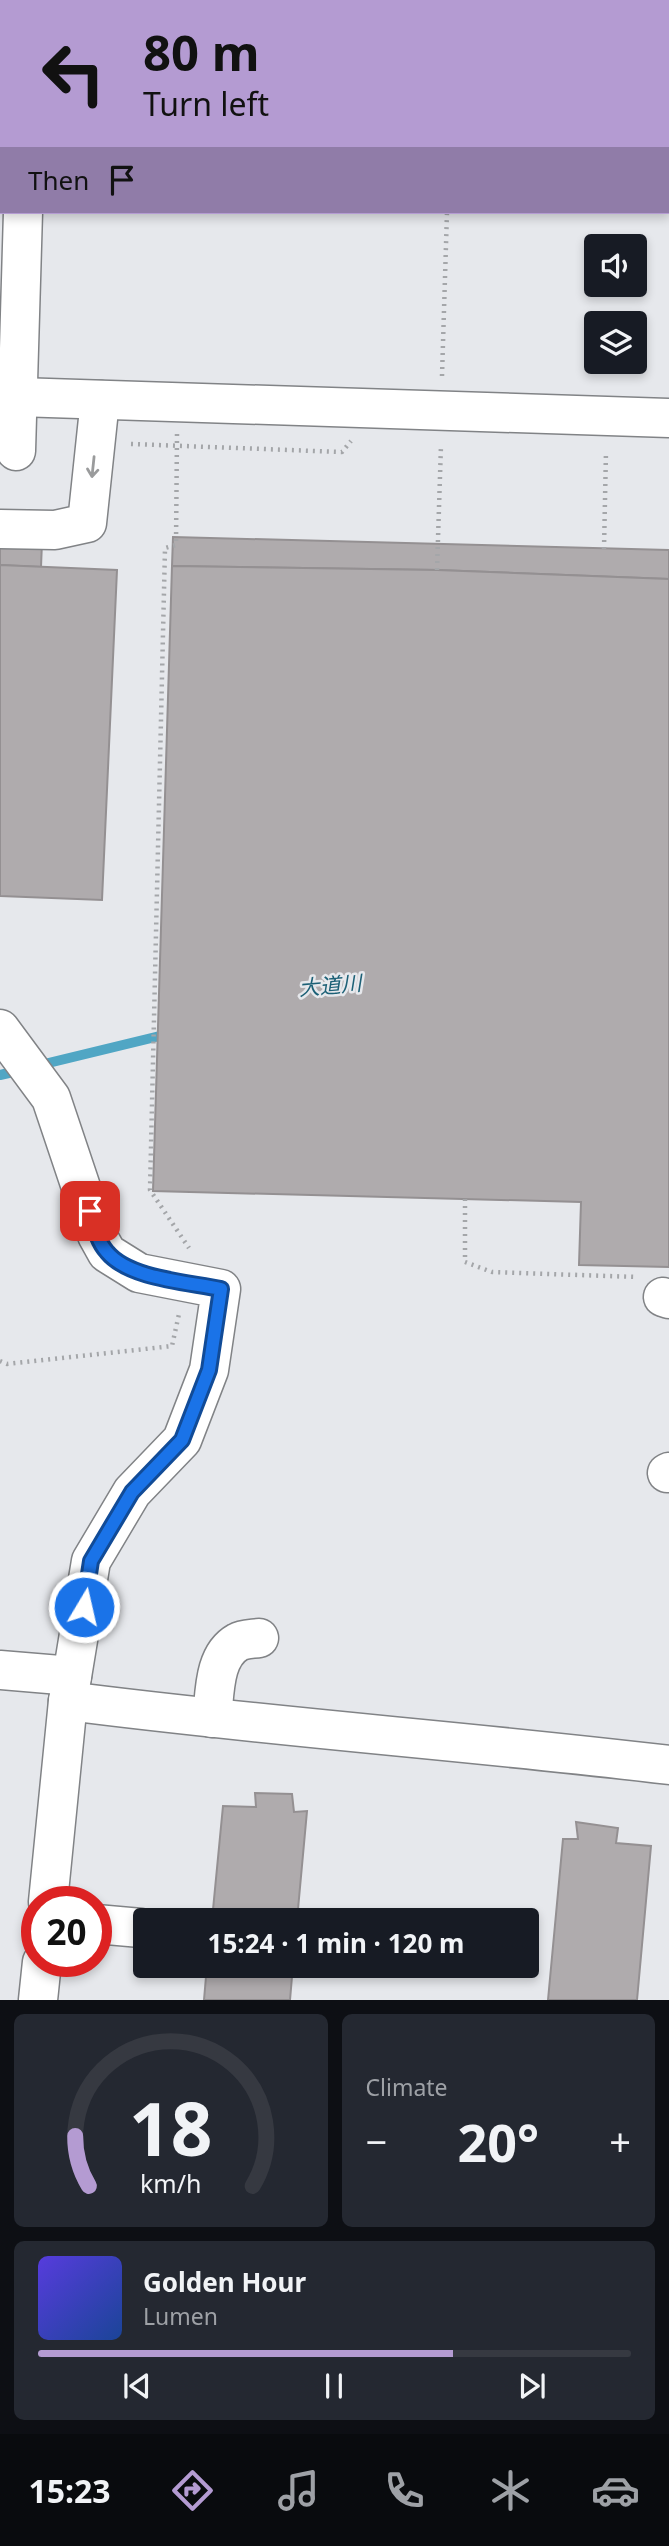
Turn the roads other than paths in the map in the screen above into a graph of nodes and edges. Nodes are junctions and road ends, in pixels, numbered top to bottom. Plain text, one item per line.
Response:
1 (23, 214) edge
2 (18, 397) junction
3 (100, 400) junction
4 (669, 418) edge
5 (16, 451) dead end
6 (0, 529) edge
7 (0, 1029) edge
8 (259, 1638) dead end
9 (0, 1670) edge
10 (70, 1688) junction
11 (212, 1718) junction
12 (669, 1765) edge
13 (50, 1886) edge
14 (112, 1925) edge
15 (133, 1927) edge
16 (40, 1977) edge
17 (38, 2000) edge

1 - 2 lane
2 - 3 lane
2 - 5 lane
3 - 4 lane
3 -> 6 lane
7 - 10 lane
8 - 11 lane
9 - 10 lane
10 - 11 lane
10 - 13 lane
11 - 12 lane
14 - 15 lane
16 - 17 lane

